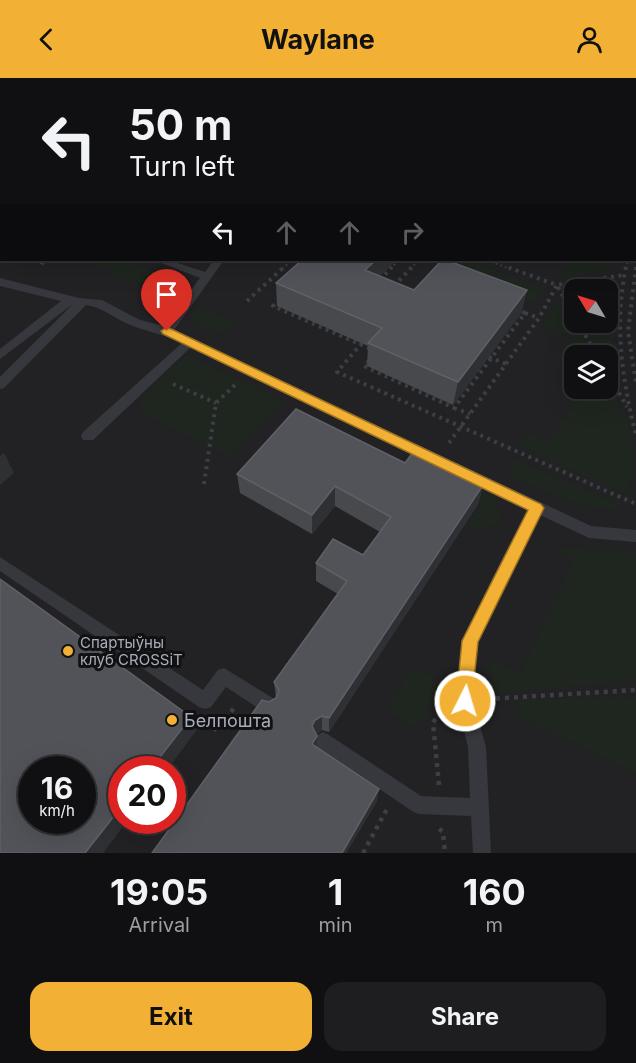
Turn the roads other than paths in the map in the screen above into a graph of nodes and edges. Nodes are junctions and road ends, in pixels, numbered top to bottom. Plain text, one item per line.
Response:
1 (162, 261) edge
2 (218, 261) edge
3 (207, 276) junction
4 (0, 282) edge
5 (69, 300) junction
6 (83, 301) junction
7 (167, 331) junction
8 (190, 342) junction
9 (0, 355) edge
10 (0, 385) edge
11 (88, 436) dead end
12 (536, 508) junction
13 (636, 536) edge
14 (0, 563) edge
15 (270, 706) edge
16 (323, 741) edge
17 (478, 807) junction
18 (482, 853) edge

1 - 3 lane
2 - 3 lane
3 - 7 lane
4 - 5 lane
5 - 6 lane
5 - 9 lane
6 - 7 lane
6 - 10 lane
7 - 8 lane
8 - 11 lane
8 - 12 lane
12 - 13 lane
12 - 17 lane
14 - 15 lane
16 - 17 lane
17 - 18 lane

